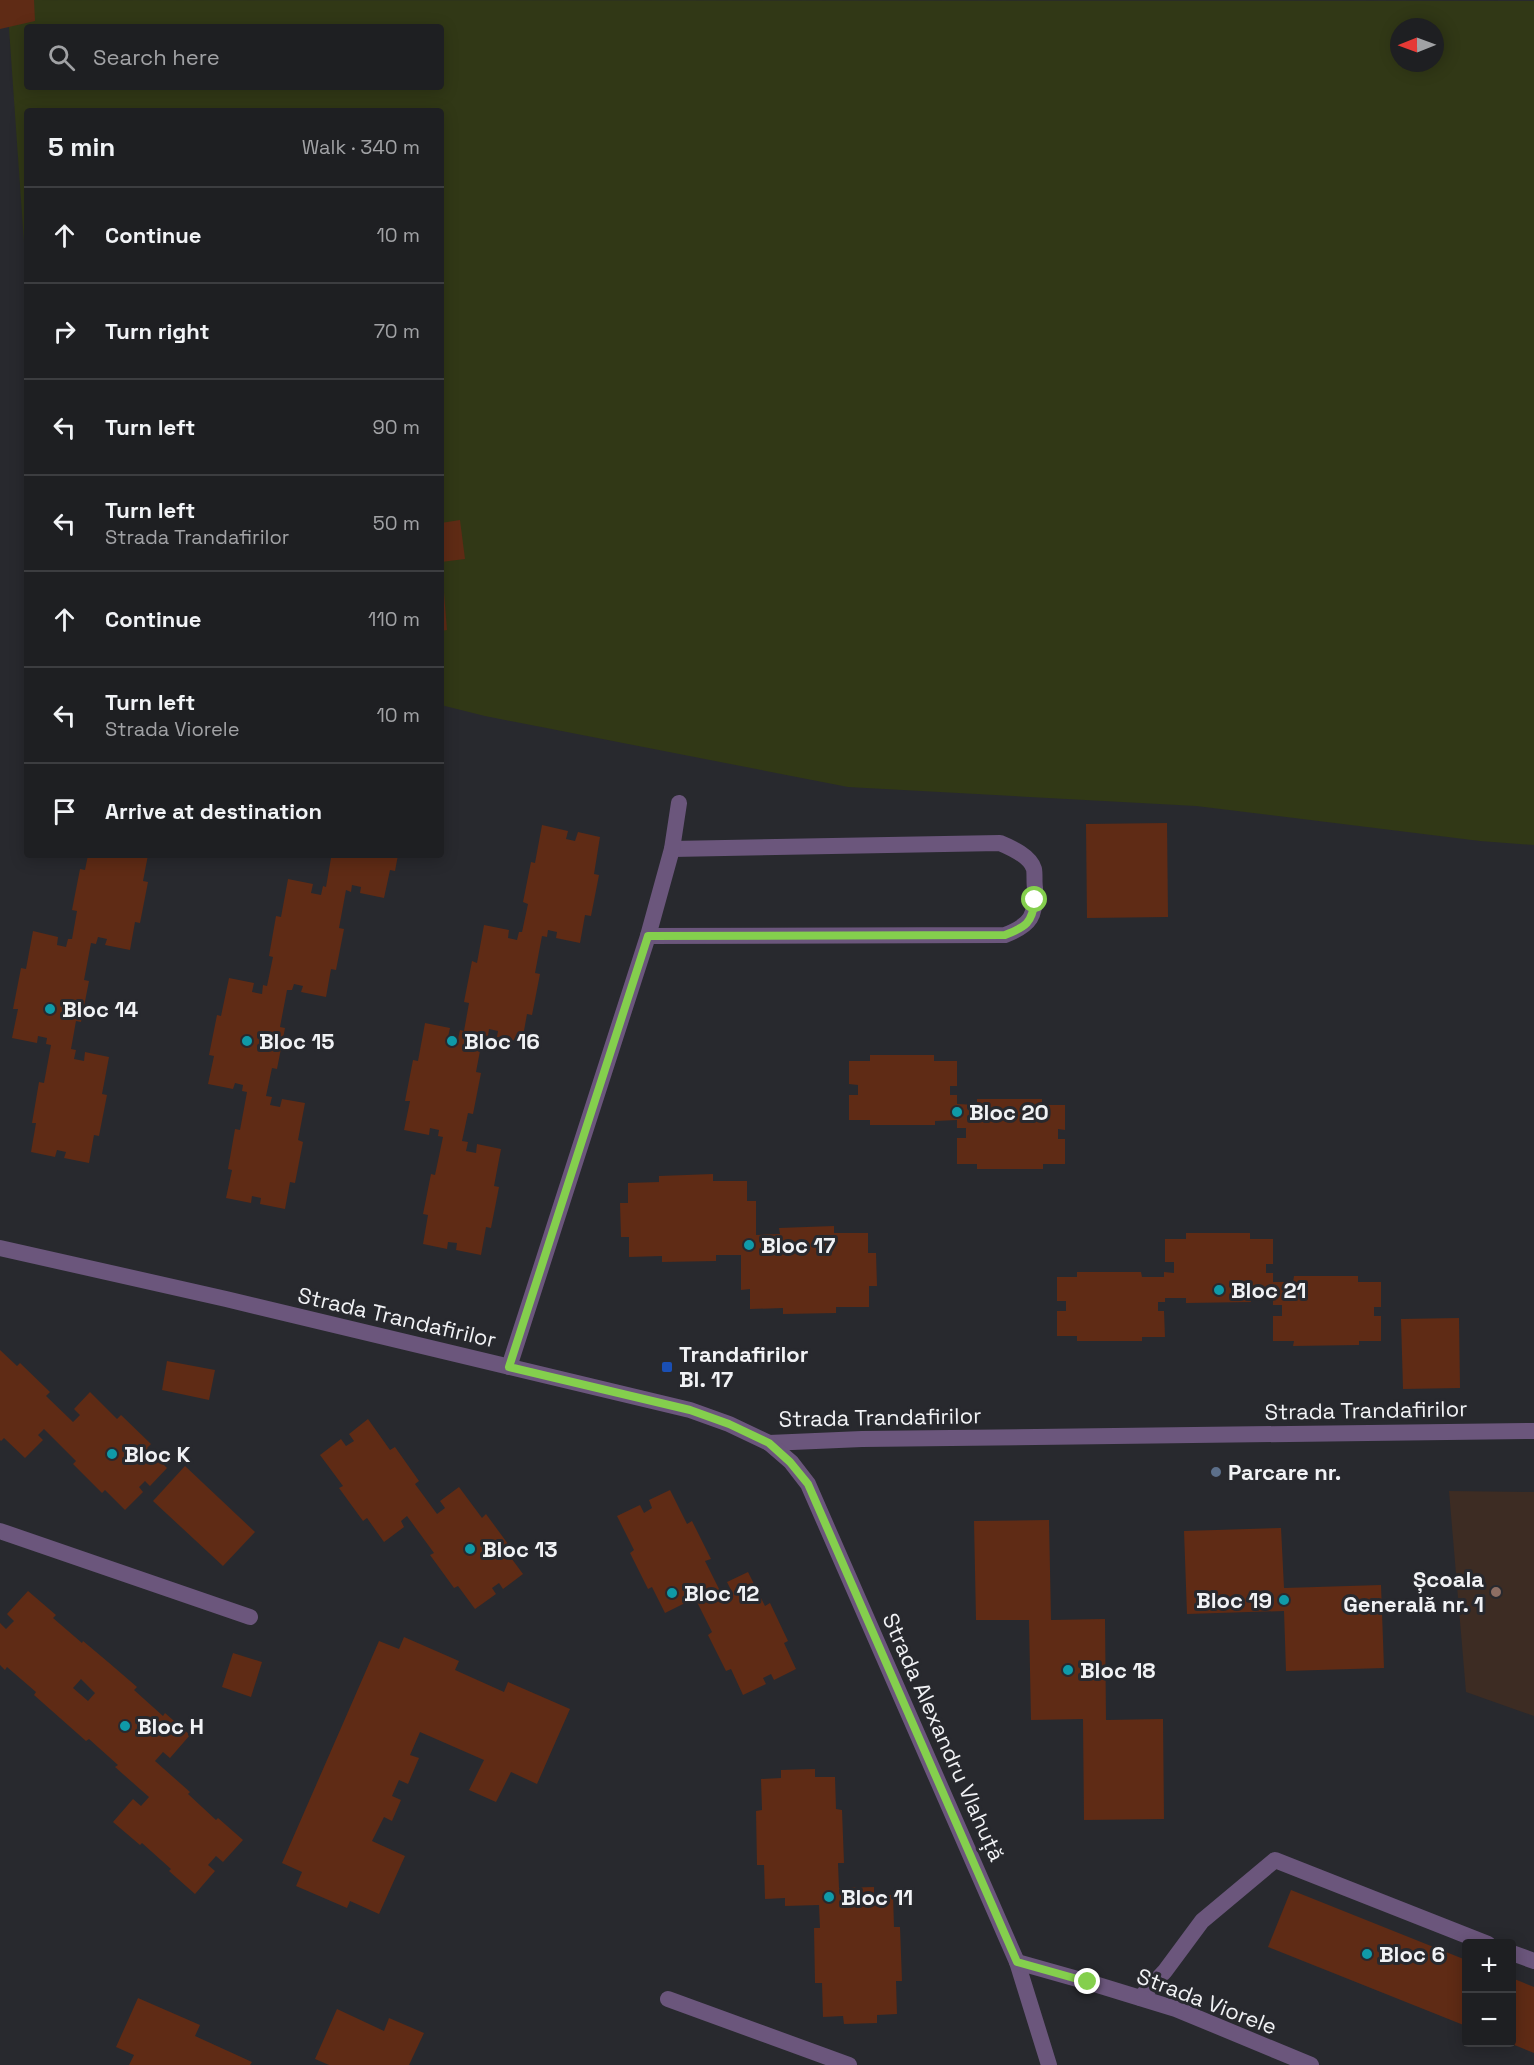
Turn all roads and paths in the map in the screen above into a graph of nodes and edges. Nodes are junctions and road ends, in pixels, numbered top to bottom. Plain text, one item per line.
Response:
1 (679, 802) dead end
2 (672, 849) junction
3 (648, 936) junction
4 (0, 1248) edge
5 (509, 1367) junction
6 (1534, 1431) edge
7 (769, 1443) junction
8 (0, 1531) edge
9 (250, 1617) dead end
10 (1475, 1939) edge
11 (1516, 1954) edge
12 (1534, 1961) edge
13 (1017, 1962) junction
14 (1140, 1998) junction
15 (668, 1999) dead end
16 (849, 2065) edge
17 (1049, 2065) edge
18 (1311, 2065) edge

1 - 2 street
2 - 3 street
2 - 3 street
3 - 5 street
4 - 5 street, Strada Trandafirilor
5 - 7 street, Strada Trandafirilor
6 - 7 street, Strada Trandafirilor
7 - 13 street, Strada Alexandru Vlahuță
8 - 9 street
10 - 14 street
11 - 12 street
13 - 14 street, Strada Viorele
13 - 17 street, Strada Alexandru Vlahuță
14 - 18 street, Strada Viorele
15 - 16 street

